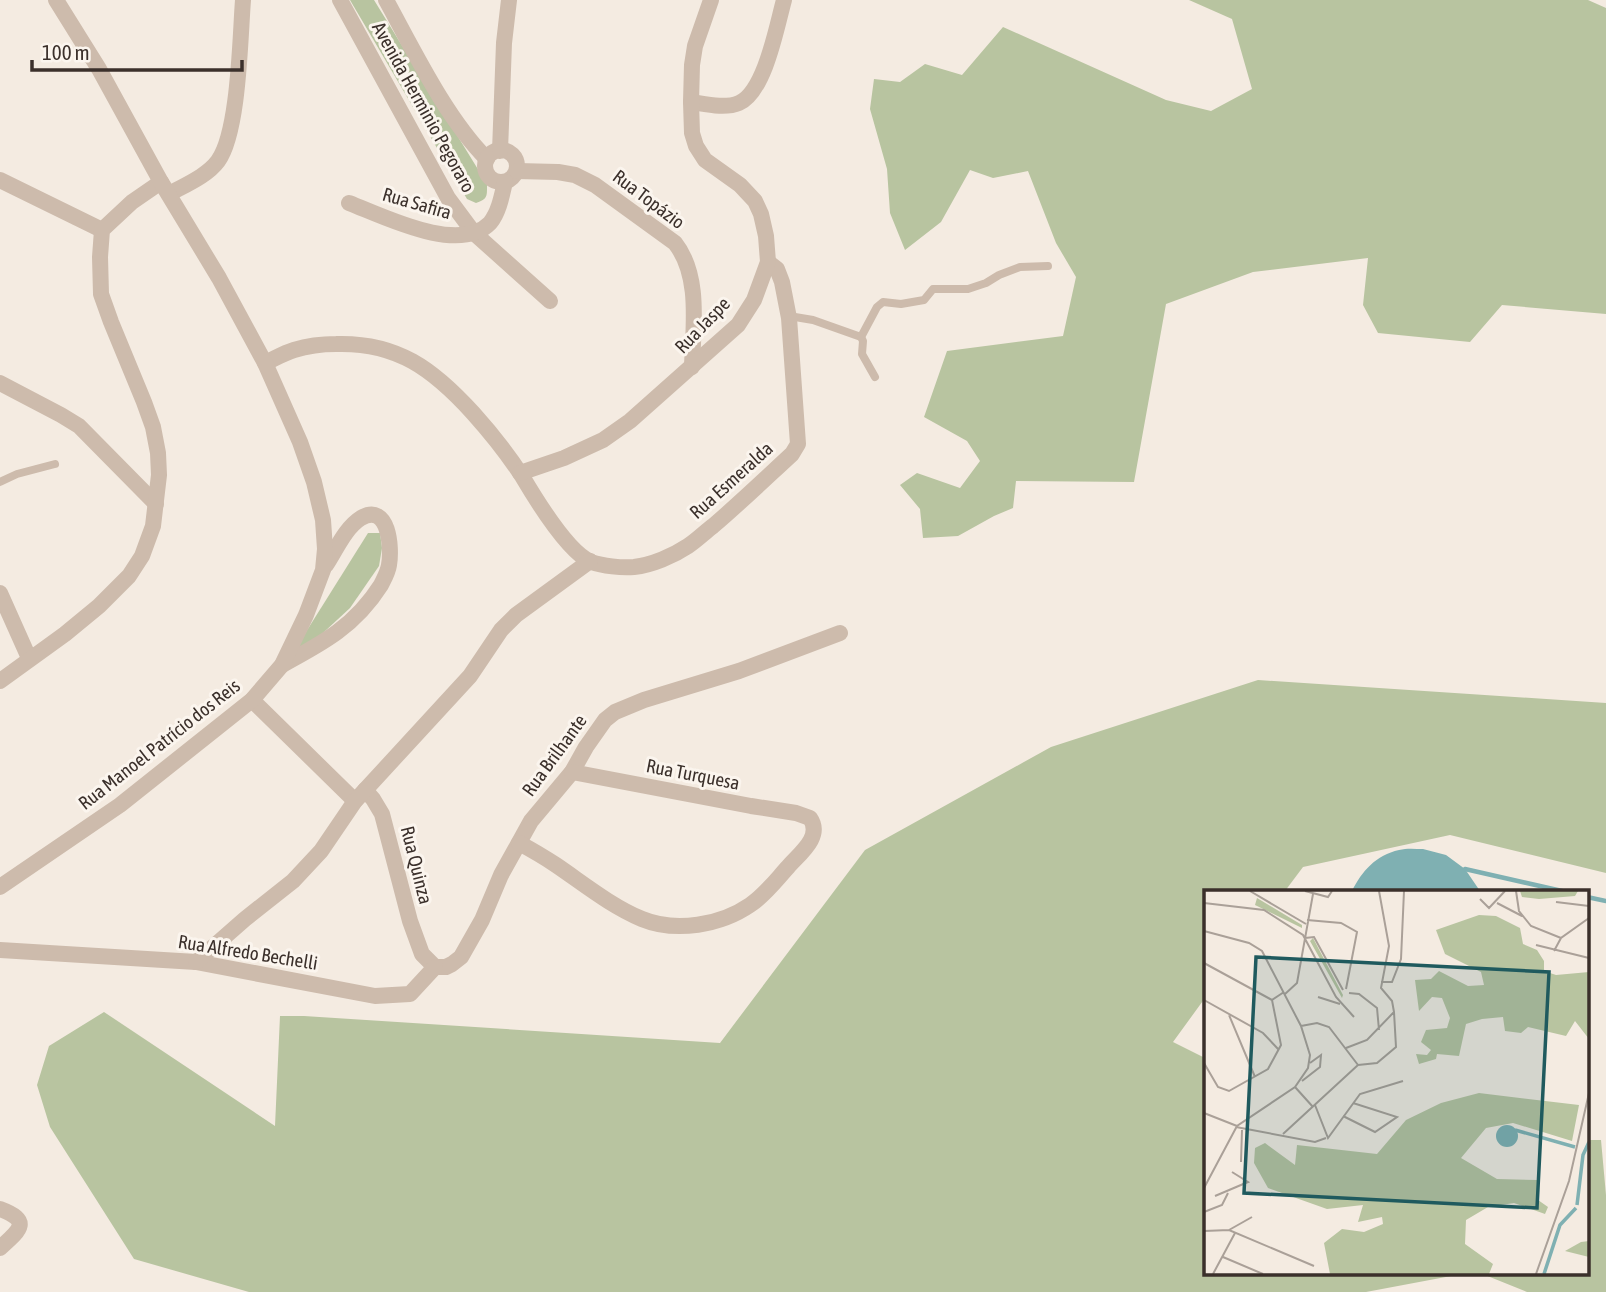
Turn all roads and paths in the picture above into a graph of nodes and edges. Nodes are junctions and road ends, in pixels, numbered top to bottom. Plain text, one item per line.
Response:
1 (56, 0) edge
2 (243, 0) edge
3 (340, 0) edge
4 (386, 0) edge
5 (509, 0) edge
6 (711, 0) edge
7 (784, 0) edge
8 (691, 102) junction
9 (493, 155) junction
10 (511, 177) junction
11 (0, 180) edge
12 (165, 188) junction
13 (349, 203) dead end
14 (102, 230) junction
15 (474, 233) junction
16 (768, 262) junction
17 (1048, 266) dead end
18 (550, 301) dead end
19 (789, 316) junction
20 (861, 337) junction
21 (265, 363) junction
22 (692, 367) junction
23 (875, 377) dead end
24 (0, 383) edge
25 (55, 464) dead end
26 (520, 474) junction
27 (0, 482) edge
28 (156, 503) junction
29 (590, 561) junction
30 (323, 570) junction
31 (0, 593) edge
32 (840, 633) dead end
33 (29, 658) junction
34 (282, 665) junction
35 (0, 681) edge
36 (252, 700) junction
37 (572, 772) junction
38 (360, 796) junction
39 (519, 843) junction
40 (0, 887) edge
41 (0, 950) edge
42 (196, 962) junction
43 (435, 967) junction
44 (0, 1209) edge
45 (0, 1248) edge

1 - 12 street, Rua Manoel Patrício dos Reis
2 - 12 street
3 - 15 street, Avenida Herminio Pegoraro
4 - 9 street, Avenida Herminio Pegoraro
5 - 9 street
6 - 8 street, Rua Jaspe
7 - 8 street
8 - 16 street, Rua Jaspe
9 - 10 street
9 - 10 street
10 - 15 street
10 - 22 street, Rua Topázio
11 - 14 street
12 - 14 street
12 - 21 street, Rua Manoel Patrício dos Reis
13 - 15 street, Rua Safira
14 - 28 street
15 - 18 street, Avenida Herminio Pegoraro
16 - 19 street, Rua Esmeralda
16 - 22 street, Rua Jaspe
17 - 20 lane
19 - 20 lane
19 - 29 street, Rua Esmeralda
20 - 23 lane
21 - 26 street
21 - 30 street, Rua Manoel Patrício dos Reis
22 - 26 street, Rua Jaspe
24 - 28 street
25 - 27 lane
26 - 29 street
28 - 33 street
29 - 38 street
30 - 34 street, Rua Manoel Patrício dos Reis
30 - 34 street
31 - 33 street
32 - 37 street, Rua Brilhante
33 - 35 street
34 - 36 street, Rua Manoel Patrício dos Reis
36 - 38 street, Rua Quinza
36 - 40 street, Rua Manoel Patrício dos Reis
37 - 39 street, Rua Brilhante
37 - 39 street, Rua Turquesa
38 - 42 street
38 - 43 street, Rua Quinza
39 - 43 street, Rua Brilhante
41 - 42 street, Rua Alfredo Bechelli
42 - 43 street, Rua Alfredo Bechelli
44 - 45 street

